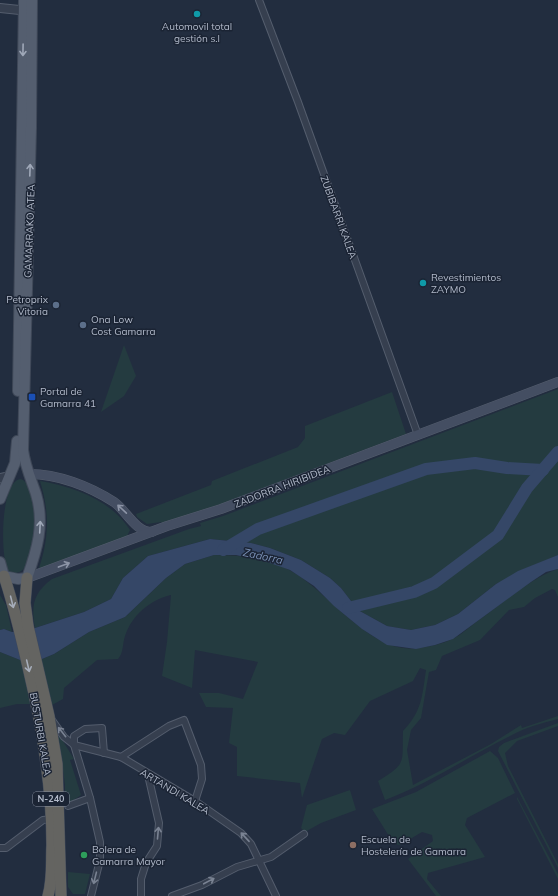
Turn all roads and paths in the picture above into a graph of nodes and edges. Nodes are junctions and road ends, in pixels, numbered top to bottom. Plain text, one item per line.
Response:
1 (24, 0) edge
2 (32, 0) edge
3 (259, 0) edge
4 (0, 8) edge
5 (27, 11) junction
6 (558, 382) edge
7 (418, 435) junction
8 (29, 474) junction
9 (5, 477) edge
10 (0, 499) edge
11 (134, 522) junction
12 (152, 532) junction
13 (132, 539) junction
14 (0, 562) edge
15 (2, 575) edge
16 (27, 578) junction
17 (23, 627) junction
18 (41, 701) junction
19 (49, 716) junction
20 (74, 745) junction
21 (104, 753) junction
22 (121, 757) junction
23 (148, 775) junction
24 (90, 798) junction
25 (195, 801) junction
26 (68, 806) dead end
27 (49, 819) junction
28 (304, 834) dead end
29 (0, 848) edge
30 (259, 860) junction
31 (48, 896) edge
32 (61, 896) edge
33 (91, 896) edge
34 (141, 896) edge
35 (172, 896) edge
36 (276, 896) edge

1 - 5 main road, GAMARRAKO ATEA
2 - 5 main road, GAMARRAKO ATEA
3 - 7 street, ZUBIBARRI KALEA
4 - 5 street
8 -> 5 main road, GAMARRAKO ATEA
5 -> 9 main road, GAMARRAKO ATEA
6 - 7 main road, ZADORRA HIRIBIDEA
7 - 12 main road, ZADORRA HIRIBIDEA
8 - 9 main road
11 -> 8 main road
16 -> 8 main road, GAMARRAKO ATEA
9 - 10 main road, GAMARRAKO ATEA
11 - 12 main road
11 - 13 main road
12 - 13 main road, ZADORRA HIRIBIDEA
16 -> 13 main road, ZADORRA HIRIBIDEA
14 - 15 main road
15 - 16 main road, ZADORRA HIRIBIDEA
15 -> 17 highway, BUSTURBI KALEA / N-240
16 - 17 highway, BUSTURBI KALEA / N-240
17 - 18 highway, BUSTURBI KALEA / N-240
18 - 19 highway, BUSTURBI KALEA / N-240
18 - 27 highway, BUSTURBI KALEA / N-240
20 -> 19 street, ARTANDI KALEA
19 - 32 highway, BUSTURBI KALEA / N-240
20 - 21 street, ARTANDI KALEA
20 - 21 street
20 - 24 street
21 - 22 street, ARTANDI KALEA
22 - 23 street, ARTANDI KALEA
22 - 25 street
23 - 25 street, ARTANDI KALEA
34 -> 23 street
24 - 26 street
24 -> 33 street
30 -> 25 street, ARTANDI KALEA
27 - 29 street
27 - 31 highway, BUSTURBI KALEA / N-240
28 - 30 street
35 -> 30 street
30 - 36 street, ARTANDI KALEA

